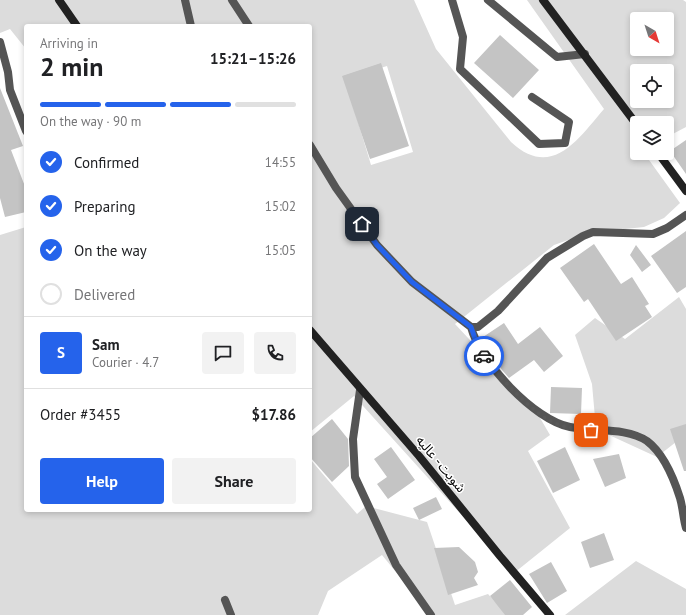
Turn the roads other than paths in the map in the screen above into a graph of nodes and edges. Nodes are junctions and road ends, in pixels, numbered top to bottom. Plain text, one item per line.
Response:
1 (59, 0) edge
2 (185, 0) edge
3 (232, 0) edge
4 (452, 0) edge
5 (488, 0) edge
6 (543, 0) edge
7 (76, 24) edge
8 (191, 24) edge
9 (249, 24) edge
10 (0, 42) edge
11 (585, 54) junction
12 (532, 97) dead end
13 (630, 116) edge
14 (24, 126) edge
15 (312, 148) edge
16 (663, 160) edge
17 (686, 192) edge
18 (686, 214) edge
19 (471, 327) junction
20 (312, 332) edge
21 (360, 390) junction
22 (686, 528) edge
23 (225, 600) dead end
24 (429, 614) edge
25 (231, 615) edge
26 (550, 615) edge

1 - 7 street
2 - 8 street
3 - 9 street
4 - 12 street
5 - 11 street
6 - 11 street
10 - 14 street
11 - 13 street
15 - 19 street
16 - 17 street
18 - 19 street
19 - 22 street
20 - 21 street, شويت - عاليه
21 - 24 street
21 - 26 street, شويت - عاليه
23 - 25 street

